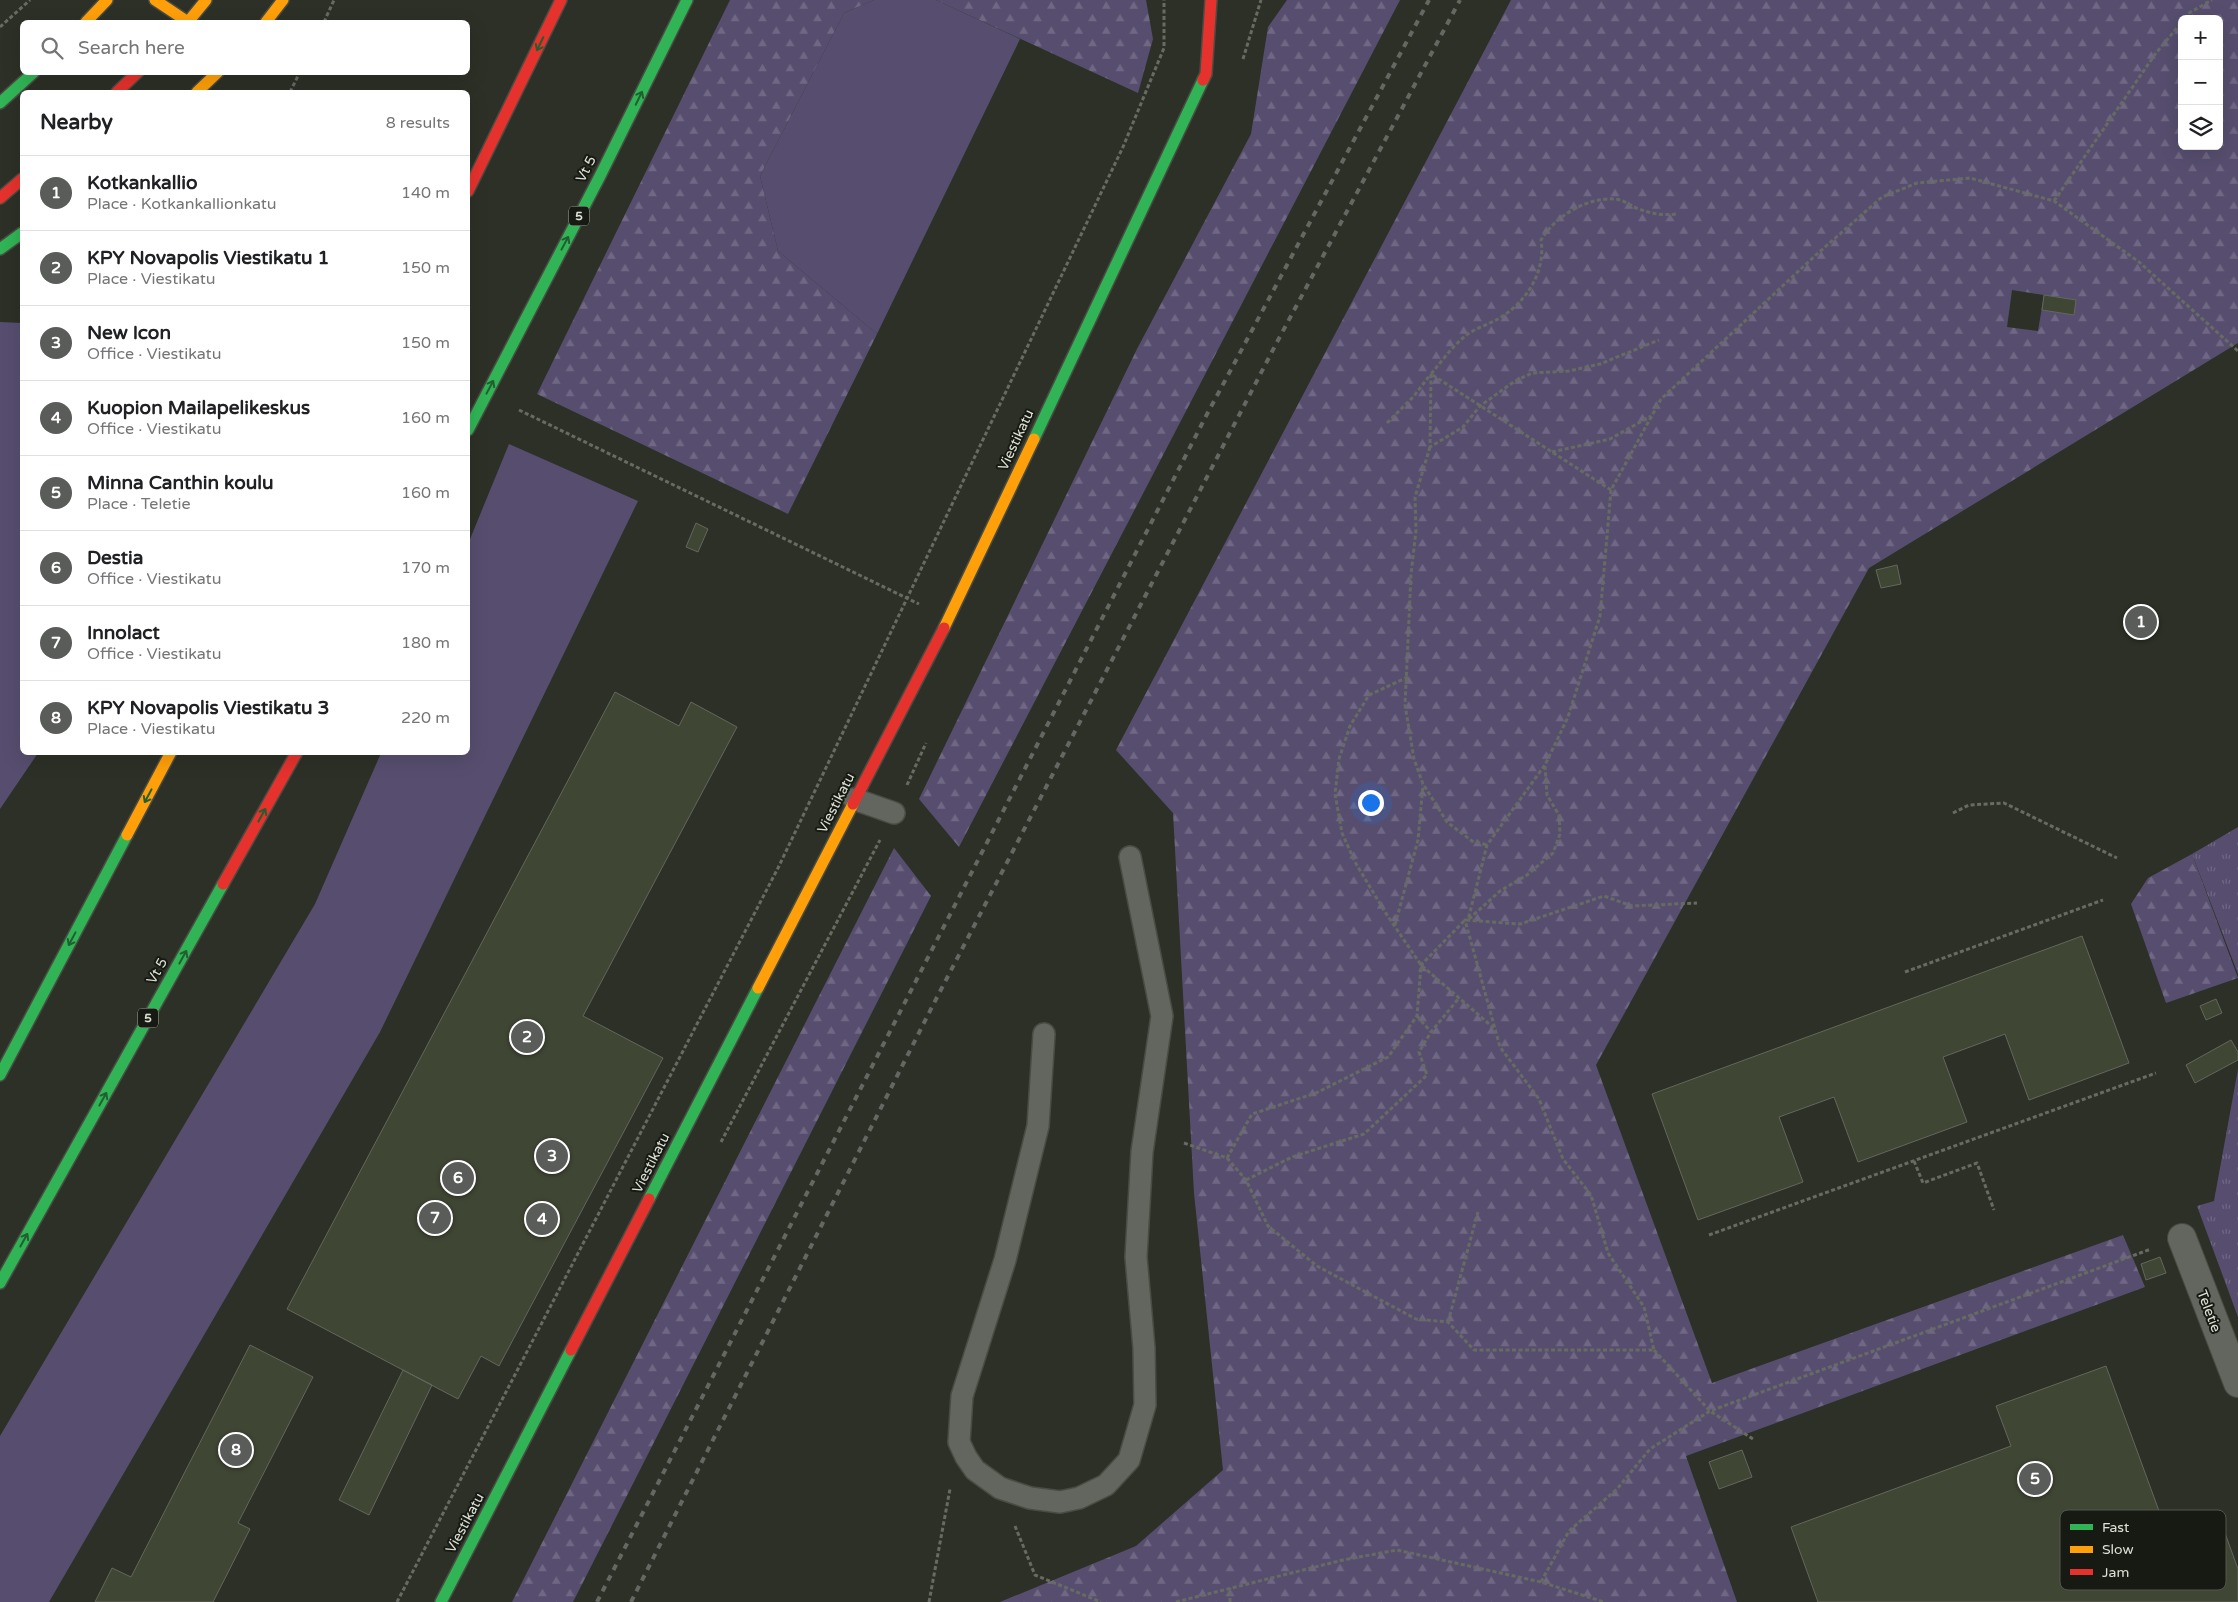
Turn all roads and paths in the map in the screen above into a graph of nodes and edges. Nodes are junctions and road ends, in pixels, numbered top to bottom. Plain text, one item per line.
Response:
1 (30, 0) edge
2 (107, 0) edge
3 (154, 0) edge
4 (206, 0) edge
5 (283, 0) edge
6 (334, 0) edge
7 (561, 0) edge
8 (687, 0) edge
9 (1164, 0) edge
10 (1211, 0) edge
11 (2212, 0) edge
12 (2188, 15) edge
13 (88, 20) edge
14 (185, 20) edge
15 (190, 20) edge
16 (268, 20) edge
17 (325, 20) edge
18 (0, 27) edge
19 (2178, 27) edge
20 (31, 75) edge
21 (135, 75) edge
22 (215, 75) edge
23 (298, 75) edge
24 (119, 90) edge
25 (199, 90) edge
26 (291, 90) edge
27 (0, 104) edge
28 (20, 181) edge
29 (470, 187) edge
30 (0, 198) edge
31 (2054, 201) junction
32 (1676, 214) dead end
33 (20, 234) edge
34 (0, 249) edge
35 (1659, 340) dead end
36 (2238, 351) edge
37 (1431, 374) junction
38 (1480, 406) junction
39 (518, 410) dead end
40 (1652, 416) junction
41 (1387, 423) dead end
42 (470, 426) edge
43 (1430, 447) junction
44 (1552, 452) junction
45 (1611, 490) junction
46 (908, 596) junction
47 (948, 621) junction
48 (1408, 677) junction
49 (169, 755) edge
50 (295, 755) edge
51 (1545, 765) junction
52 (1423, 784) junction
53 (854, 798) junction
54 (894, 813) dead end
55 (1952, 813) dead end
56 (1487, 845) junction
57 (1130, 856) dead end
58 (2117, 858) dead end
59 (2103, 900) dead end
60 (1696, 903) dead end
61 (1466, 920) junction
62 (1395, 926) junction
63 (1421, 965) junction
64 (1906, 972) dead end
65 (1459, 998) junction
66 (1417, 1016) junction
67 (1496, 1030) junction
68 (1431, 1032) junction
69 (1044, 1034) dead end
70 (2156, 1073) dead end
71 (0, 1075) edge
72 (1184, 1144) dead end
73 (1227, 1158) junction
74 (1914, 1161) junction
75 (1246, 1180) junction
76 (1994, 1210) dead end
77 (1478, 1212) dead end
78 (1709, 1235) dead end
79 (2182, 1238) joint
80 (0, 1283) edge
81 (1448, 1322) junction
82 (1654, 1350) junction
83 (2238, 1383) edge
84 (1710, 1411) junction
85 (1753, 1440) dead end
86 (959, 1442) junction
87 (1000, 1488) junction
88 (1541, 1582) junction
89 (1230, 1588) junction
90 (396, 1602) edge
91 (441, 1602) edge
92 (929, 1602) edge
93 (1102, 1602) edge
94 (1176, 1602) edge
95 (1230, 1602) edge
96 (1604, 1602) edge

1 - 18 path
2 - 13 main road
3 - 14 main road
4 - 15 main road
5 - 16 main road
6 - 17 path
7 -> 29 main road
42 -> 8 main road, Vt 5 / 5
9 - 46 path
10 - 47 main road, Viestikatu
11 - 12 path
19 - 31 path
20 - 27 main road
21 - 24 main road
22 - 25 main road
23 - 26 path
28 - 30 main road
31 - 36 path
31 - 40 path
32 - 37 path
33 - 34 main road
35 - 38 path
37 - 38 path
37 - 41 path
37 - 43 path
38 - 43 path
38 - 44 path
39 - 46 path
40 - 44 path
40 - 45 path
43 - 48 path
44 - 45 path
45 - 51 path
46 - 47 path
46 - 90 path
47 - 53 main road, Viestikatu
48 - 52 path
48 - 62 path
49 -> 71 main road
80 -> 50 main road, Vt 5 / 5
51 - 56 path
51 - 61 path
52 - 56 path
52 - 62 path
53 - 54 lane
53 - 91 main road, Viestikatu
55 - 58 path
56 - 61 path
57 - 87 lane
59 - 64 path
60 - 61 path
61 - 63 path
61 - 67 path
62 - 63 path
63 - 65 path
63 - 66 path
65 - 67 path
65 - 68 path
66 - 68 path
66 - 73 path
67 - 82 path
68 - 75 path
69 - 86 lane
70 - 74 path
72 - 73 path
73 - 75 path
74 - 76 path
74 - 78 path
75 - 81 path
77 - 81 path
79 - 83 street, Teletie
79 - 84 path
81 - 82 path
82 - 84 path
84 - 85 path
84 - 88 path
86 - 87 lane
86 - 92 path
87 - 93 path
88 - 89 path
88 - 96 path
89 - 94 path
89 - 95 path

